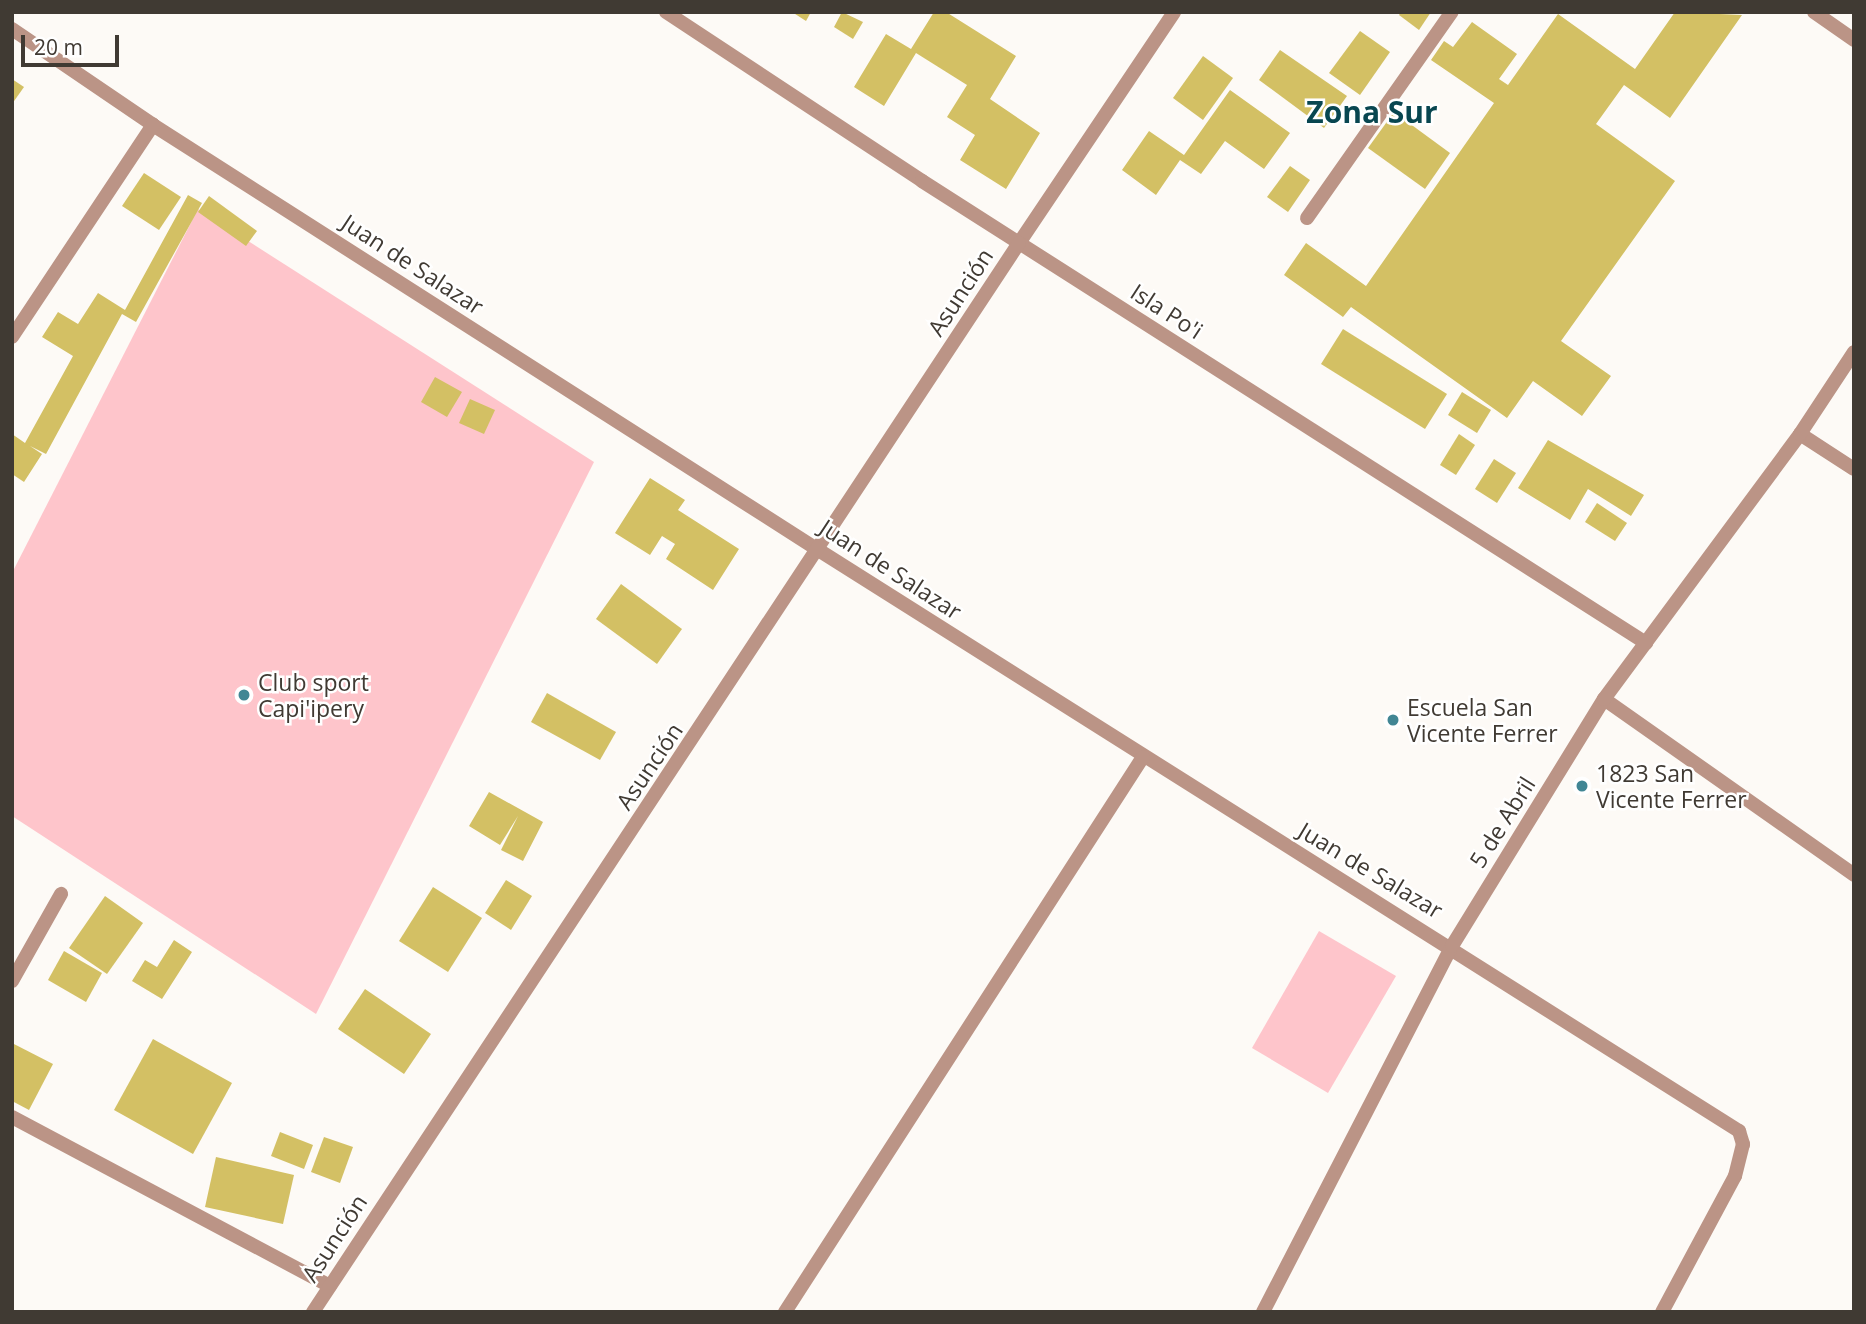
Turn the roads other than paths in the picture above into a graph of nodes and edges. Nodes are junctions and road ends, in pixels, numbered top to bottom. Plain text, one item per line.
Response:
1 (666, 12) edge
2 (1174, 12) edge
3 (1452, 12) edge
4 (1814, 12) edge
5 (12, 29) edge
6 (1854, 40) edge
7 (153, 125) junction
8 (1307, 218) dead end
9 (1018, 243) junction
10 (12, 337) edge
11 (1854, 352) edge
12 (1800, 433) junction
13 (1854, 470) edge
14 (820, 551) junction
15 (1646, 643) junction
16 (1604, 699) junction
17 (1143, 757) junction
18 (1854, 875) edge
19 (61, 894) dead end
20 (1452, 946) junction
21 (12, 981) edge
22 (12, 1117) edge
23 (330, 1286) junction
24 (313, 1312) edge
25 (785, 1312) edge
26 (1263, 1312) edge
27 (1662, 1312) edge

1 - 9 street, Isla Po'i
2 - 9 street, Asunción
3 - 8 street
4 - 6 street
5 - 7 street, Juan de Salazar
7 - 10 street
7 - 14 street, Juan de Salazar
9 - 14 street, Asunción
9 - 15 street, Isla Po'i
11 - 12 street, 5 de Abril
12 - 13 street
12 - 15 street, 5 de Abril
14 - 17 street, Juan de Salazar
14 - 23 street, Asunción
15 - 16 street, 5 de Abril
16 - 18 street
16 - 20 street, 5 de Abril
17 - 20 street, Juan de Salazar
17 - 25 street
19 - 21 street
20 - 26 street, 5 de Abril
20 - 27 street, Juan de Salazar
22 - 23 street
23 - 24 street, Asunción

